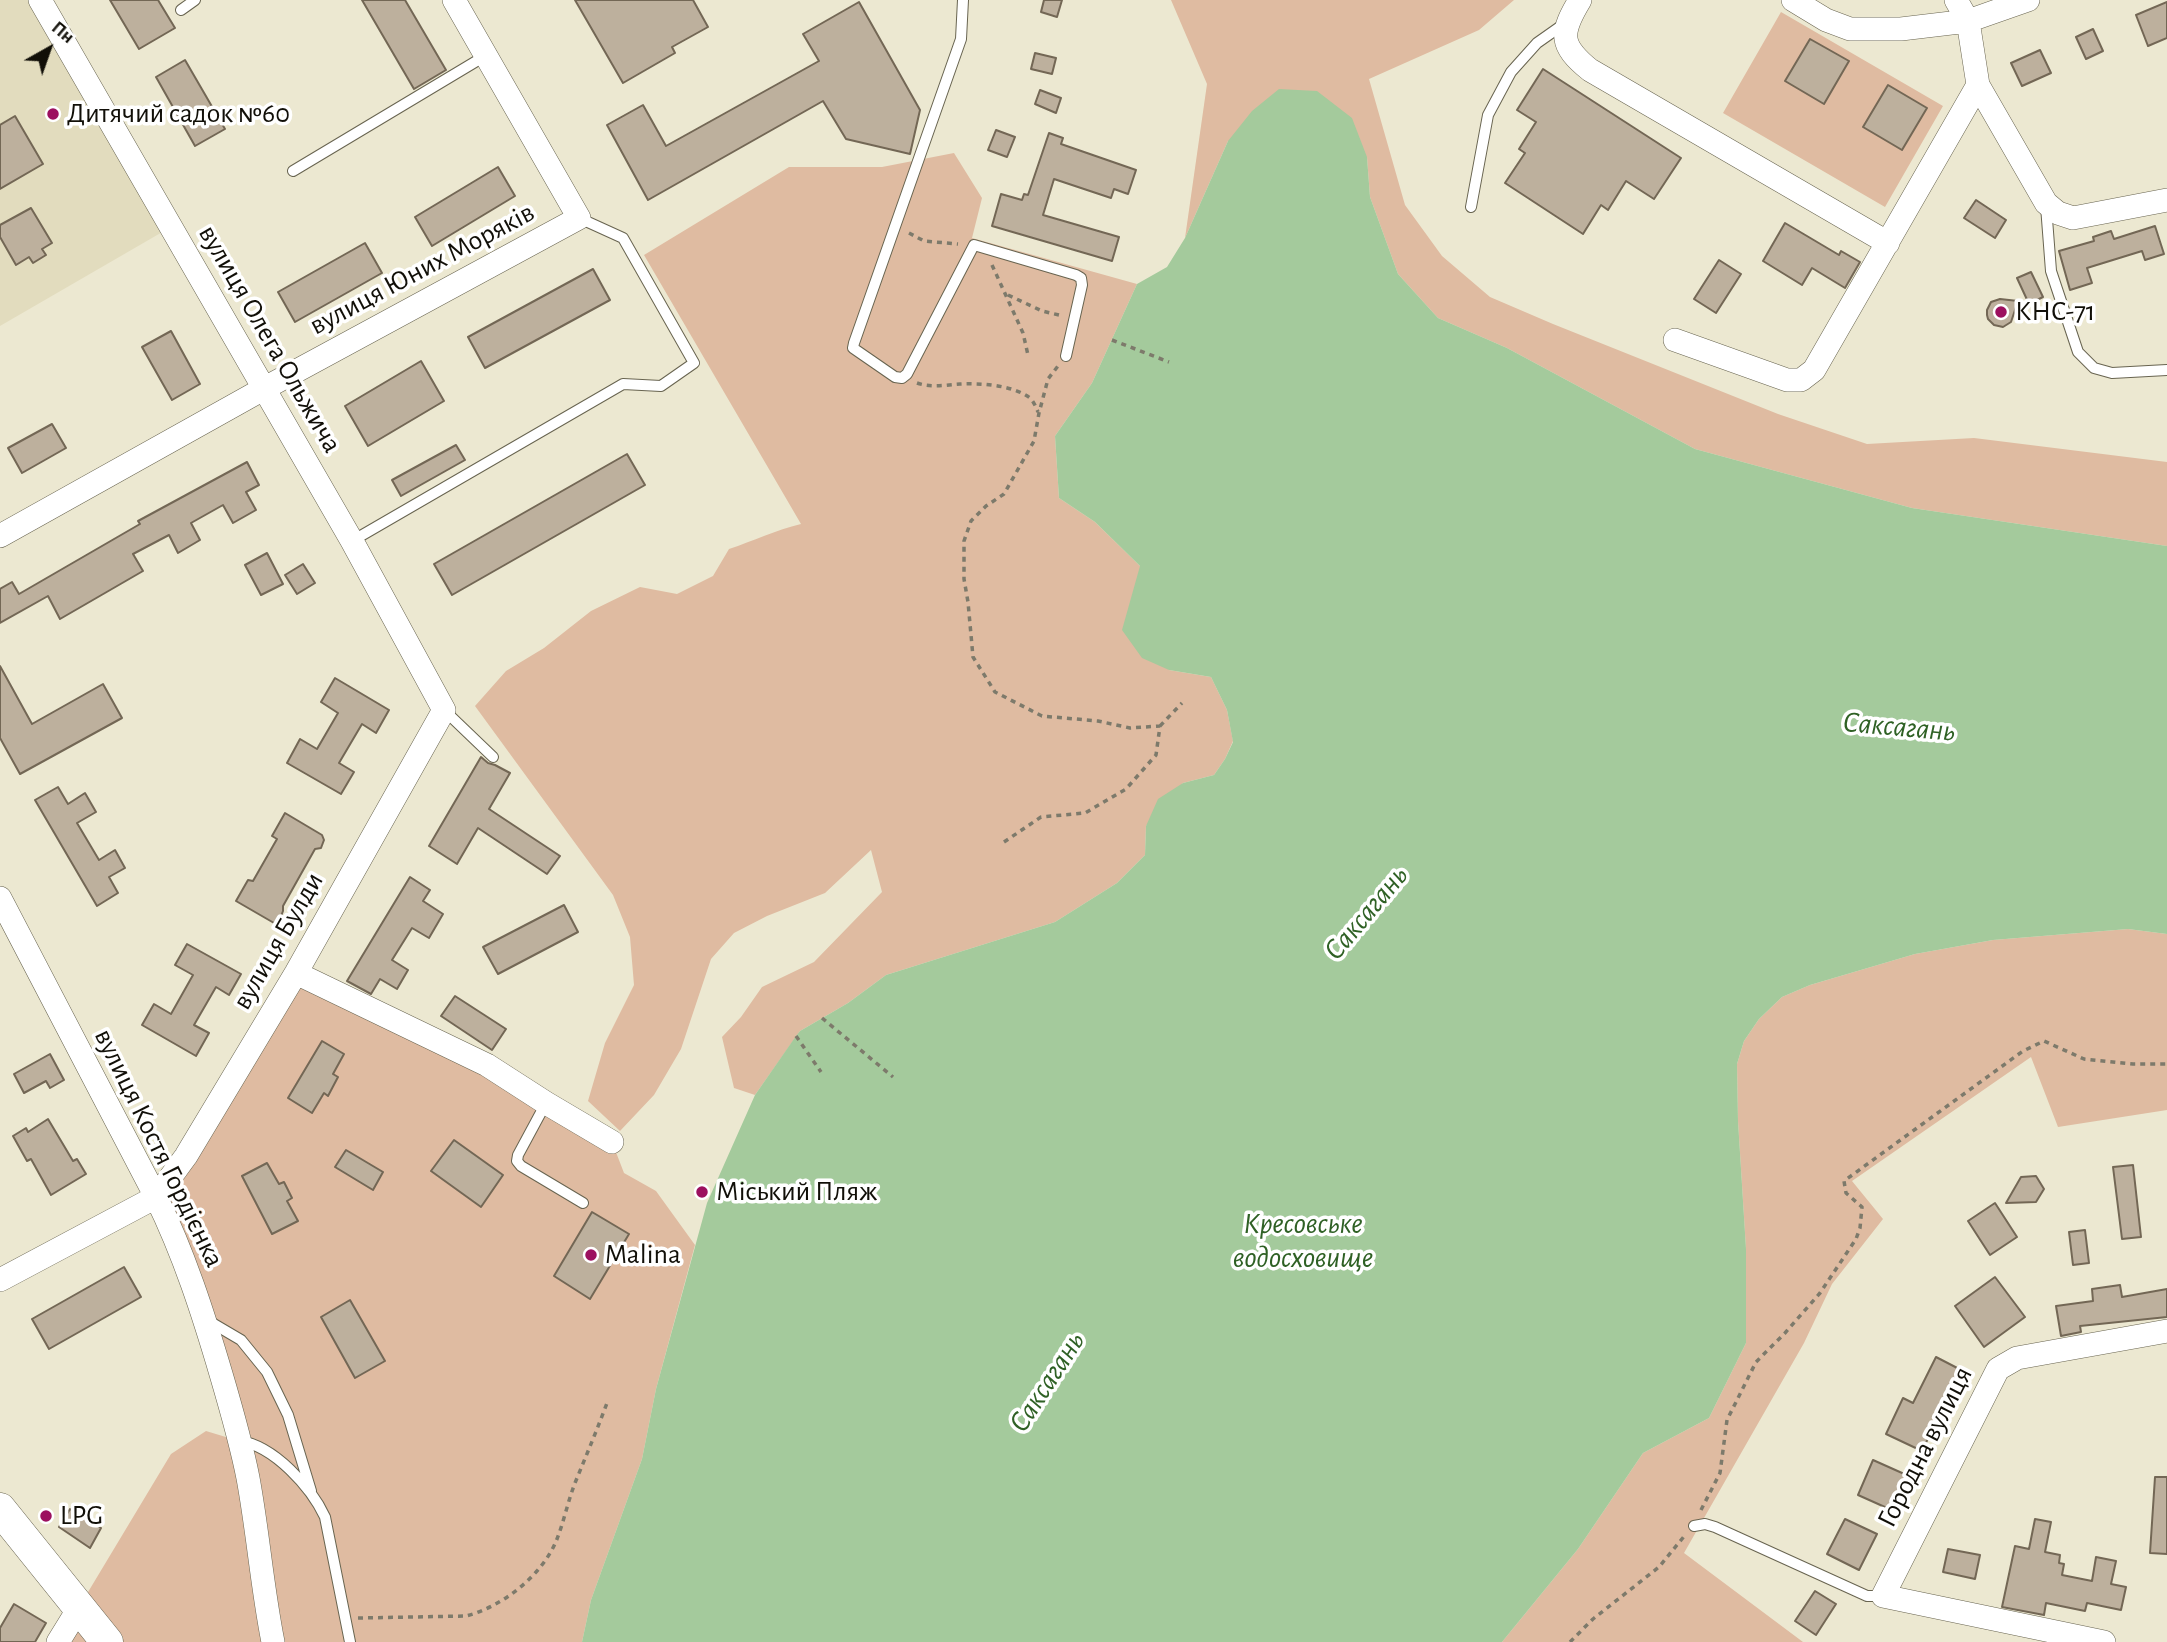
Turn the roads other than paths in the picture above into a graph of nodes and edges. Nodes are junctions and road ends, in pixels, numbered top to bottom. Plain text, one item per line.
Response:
1 (40, 0) edge
2 (195, 0) edge
3 (454, 0) edge
4 (963, 0) edge
5 (1580, 0) edge
6 (1793, 0) edge
7 (1956, 0) edge
8 (2028, 0) edge
9 (181, 10) dead end
10 (1968, 21) junction
11 (1566, 22) junction
12 (485, 56) junction
13 (1978, 85) junction
14 (292, 171) dead end
15 (2167, 200) edge
16 (2046, 203) junction
17 (1471, 207) dead end
18 (579, 218) junction
19 (1888, 243) junction
20 (1675, 340) dead end
21 (1066, 356) road end
22 (2167, 370) edge
23 (265, 388) junction
24 (0, 536) edge
25 (352, 541) junction
26 (444, 710) junction
27 (493, 757) dead end
28 (0, 898) edge
29 (296, 973) junction
30 (546, 1103) junction
31 (612, 1142) dead end
32 (156, 1198) junction
33 (583, 1203) dead end
34 (0, 1280) edge
35 (205, 1319) junction
36 (2167, 1331) edge
37 (240, 1441) junction
38 (311, 1494) junction
39 (0, 1510) edge
40 (1694, 1525) road end
41 (1883, 1596) junction
42 (79, 1608) junction
43 (58, 1642) edge
44 (107, 1642) edge
45 (273, 1642) edge
46 (350, 1642) edge
47 (2104, 1642) edge

1 - 23 street, вулиця Олега Ольжича
2 - 9 lane
3 - 12 street
4 - 21 lane
5 - 11 street
6 - 10 street
7 - 10 street
8 - 10 street
10 - 13 street
11 - 17 lane
11 - 19 street
12 - 14 lane
12 - 18 street
13 - 16 street
13 - 19 street
15 - 16 street
16 - 22 lane
18 - 23 street, вулиця Юних Моряків
18 - 25 lane
19 - 20 street
23 - 24 street, вулиця Юних Моряків
23 - 25 street, вулиця Олега Ольжича
25 - 26 street, вулиця Олега Ольжича
26 - 27 lane
26 - 29 street, вулиця Булди
28 - 32 street, вулиця Костя Гордієнка
29 - 30 street
29 - 32 street, вулиця Булди
30 - 31 street
30 - 33 lane
32 - 34 street
32 - 35 street, вулиця Костя Гордієнка
35 - 37 street, вулиця Костя Гордієнка
35 - 38 lane
36 - 41 street, Городна вулиця
37 - 38 lane
37 - 45 street, вулиця Костя Гордієнка
38 - 46 lane
39 - 42 main road
40 - 41 lane
41 - 47 street
42 - 43 street
42 - 44 main road

